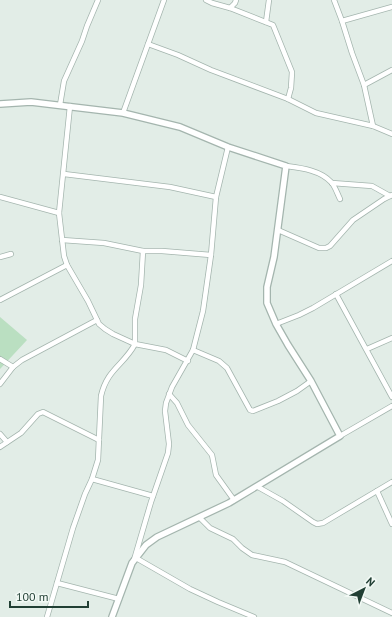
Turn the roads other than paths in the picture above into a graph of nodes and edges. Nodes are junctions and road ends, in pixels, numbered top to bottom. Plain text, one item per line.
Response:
1 (98, 0) edge
2 (164, 0) edge
3 (206, 0) edge
4 (236, 0) edge
5 (269, 0) edge
6 (334, 0) edge
7 (392, 7) edge
8 (230, 8) junction
9 (342, 21) junction
10 (266, 22) junction
11 (148, 44) junction
12 (392, 70) edge
13 (364, 85) junction
14 (288, 99) junction
15 (0, 104) edge
16 (60, 105) junction
17 (70, 106) junction
18 (123, 113) junction
19 (373, 126) junction
20 (392, 134) edge
21 (228, 147) junction
22 (286, 166) junction
23 (64, 174) junction
24 (332, 183) junction
25 (391, 196) edge
26 (0, 197) edge
27 (216, 197) junction
28 (340, 198) dead end
29 (59, 213) junction
30 (278, 230) junction
31 (62, 240) junction
32 (143, 251) junction
33 (11, 254) dead end
34 (211, 255) junction
35 (0, 257) edge
36 (392, 261) edge
37 (67, 265) junction
38 (336, 294) junction
39 (0, 300) edge
40 (97, 320) junction
41 (276, 324) junction
42 (392, 338) edge
43 (135, 344) junction
44 (367, 349) junction
45 (193, 350) junction
46 (0, 359) edge
47 (188, 361) junction
48 (13, 367) junction
49 (311, 381) junction
50 (0, 384) edge
51 (169, 394) junction
52 (392, 397) edge
53 (392, 406) edge
54 (0, 434) edge
55 (340, 436) junction
56 (99, 440) junction
57 (8, 442) junction
58 (0, 446) edge
59 (92, 479) junction
60 (392, 482) edge
61 (258, 487) junction
62 (377, 491) junction
63 (153, 496) junction
64 (234, 500) junction
65 (200, 518) junction
66 (392, 524) edge
67 (136, 558) junction
68 (132, 563) junction
69 (57, 583) junction
70 (119, 599) junction
71 (392, 613) edge
72 (47, 617) edge
73 (112, 617) edge
74 (254, 617) edge

1 - 16 street
2 - 11 street
3 - 8 street
4 - 8 street
5 - 10 street
6 - 9 street
7 - 9 street
8 - 10 street
9 - 13 street
10 - 14 street
11 - 14 street
11 - 18 street
12 - 13 street
13 - 19 street
14 - 19 street
15 - 16 street
16 - 17 street
17 - 18 street
17 - 23 street
18 - 21 street
19 - 20 street
21 - 22 street
21 - 27 street
22 - 24 street
22 - 30 street
23 - 27 street
23 - 29 street
24 - 25 street
24 - 28 street
25 - 30 street
26 - 29 street
27 - 34 street
29 - 31 street
30 - 41 street
31 - 32 street
31 - 37 street
32 - 34 street
32 - 43 street
33 - 35 street
34 - 45 street
36 - 38 street
37 - 39 street
37 - 40 street
38 - 41 street
38 - 44 street
40 - 43 street
40 - 48 street
41 - 49 street
42 - 44 street
43 - 47 street
43 - 56 street
44 - 52 street
45 - 47 street
45 - 49 street
46 - 48 street
47 - 51 street
48 - 50 street
49 - 55 street
51 - 63 street
51 - 64 street
53 - 55 street
54 - 57 street
55 - 61 street
56 - 57 street
56 - 59 street
57 - 58 street
59 - 63 street
59 - 69 street
60 - 62 street
61 - 62 street
61 - 64 street
62 - 66 street
63 - 68 street
64 - 65 street
65 - 67 street
65 - 71 street
67 - 68 street
67 - 74 street
68 - 70 street
69 - 70 street
69 - 72 street
70 - 73 street

